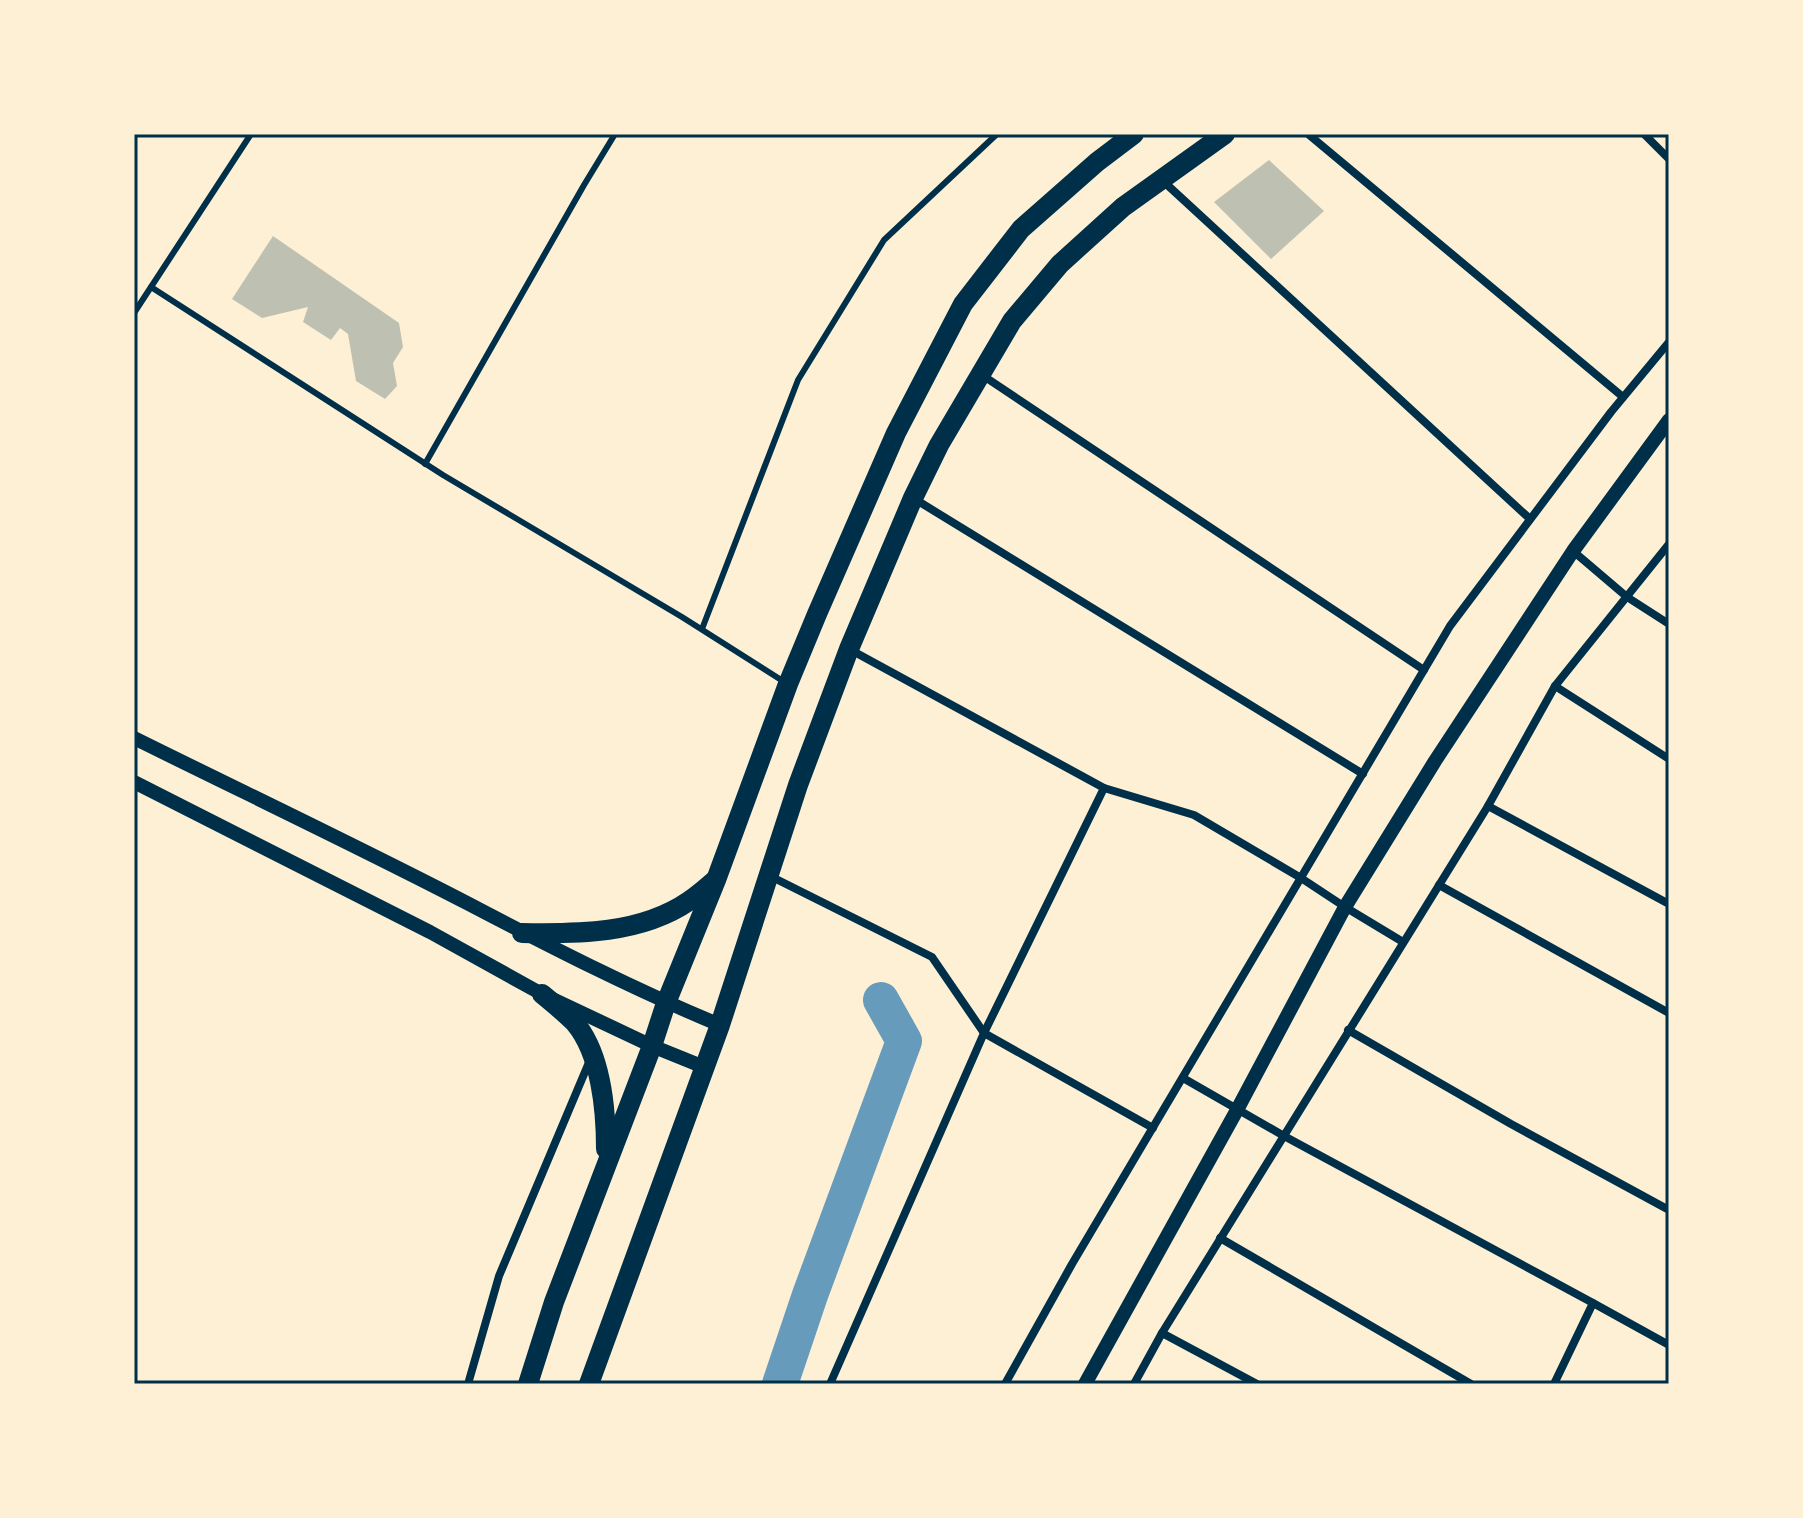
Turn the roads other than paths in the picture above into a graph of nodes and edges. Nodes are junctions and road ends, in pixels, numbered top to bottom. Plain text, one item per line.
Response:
1 (251, 134) edge
2 (615, 134) edge
3 (997, 134) edge
4 (1134, 134) edge
5 (1225, 134) edge
6 (1308, 134) edge
7 (1644, 134) edge
8 (1669, 159) edge
9 (1161, 180) junction
10 (151, 287) junction
11 (134, 313) edge
12 (1669, 342) edge
13 (980, 375) junction
14 (1623, 397) junction
15 (1669, 420) edge
16 (425, 464) junction
17 (913, 498) junction
18 (1530, 519) junction
19 (1669, 544) edge
20 (1573, 551) junction
21 (1627, 597) junction
22 (1669, 624) edge
23 (702, 629) junction
24 (849, 649) junction
25 (1424, 670) junction
26 (788, 684) junction
27 (1555, 686) junction
28 (134, 738) edge
29 (1669, 759) edge
30 (1363, 774) junction
31 (134, 782) edge
32 (1104, 788) junction
33 (1488, 806) junction
34 (769, 875) junction
35 (1301, 878) junction
36 (716, 880) junction
37 (1439, 885) junction
38 (1669, 904) edge
39 (1345, 907) junction
40 (522, 933) junction
41 (1403, 942) junction
42 (542, 994) junction
43 (666, 1003) junction
44 (1669, 1013) edge
45 (720, 1025) junction
46 (1348, 1030) junction
47 (984, 1033) junction
48 (652, 1046) junction
49 (591, 1056) junction
50 (704, 1067) junction
51 (1183, 1078) junction
52 (1237, 1110) junction
53 (1153, 1128) junction
54 (1284, 1136) junction
55 (607, 1161) junction
56 (1669, 1210) edge
57 (1220, 1238) junction
58 (1593, 1303) junction
59 (1162, 1333) junction
60 (1669, 1345) edge
61 (468, 1384) edge
62 (528, 1384) edge
63 (589, 1384) edge
64 (830, 1384) edge
65 (1005, 1384) edge
66 (1085, 1384) edge
67 (1134, 1384) edge
68 (1257, 1384) edge
69 (1471, 1384) edge
70 (1554, 1384) edge

1 - 10 lane
2 - 16 lane
3 - 23 lane
4 - 26 main road
5 - 9 main road
6 - 14 street
7 - 8 street
9 - 13 main road
9 - 18 street
10 - 11 lane
10 - 16 lane
12 - 14 street
13 - 17 main road
13 - 25 street
14 - 18 street
15 - 20 street
16 - 23 lane
17 - 24 main road
17 - 30 street
18 - 25 street
19 - 21 street
20 - 21 street
20 - 39 street
21 - 22 street
21 - 27 street
23 - 26 lane
24 - 32 street
24 - 34 main road
25 - 30 street
26 - 36 main road
27 - 29 street
27 - 33 street
28 - 40 street
30 - 35 street
31 - 42 street
32 - 35 street
32 - 47 street
33 - 37 street
33 - 38 street
34 - 45 main road
34 - 47 street
35 - 39 street
35 - 51 street
36 - 40 main road
36 - 43 main road
37 - 41 street
37 - 44 street
39 - 41 street
39 - 52 street
40 - 43 street
41 - 46 street
42 - 48 street
42 - 49 main road
43 - 45 street
43 - 48 main road
45 - 50 main road
46 - 54 street
46 - 56 street
47 - 53 street
47 - 64 street
48 - 50 street
48 - 55 main road
49 - 55 main road
49 - 61 street
50 - 63 main road
51 - 52 street
51 - 53 street
52 - 54 street
52 - 66 street
53 - 65 street
54 - 57 street
54 - 58 street
55 - 62 main road
57 - 59 street
57 - 69 street
58 - 60 street
58 - 70 street
59 - 67 street
59 - 68 street

